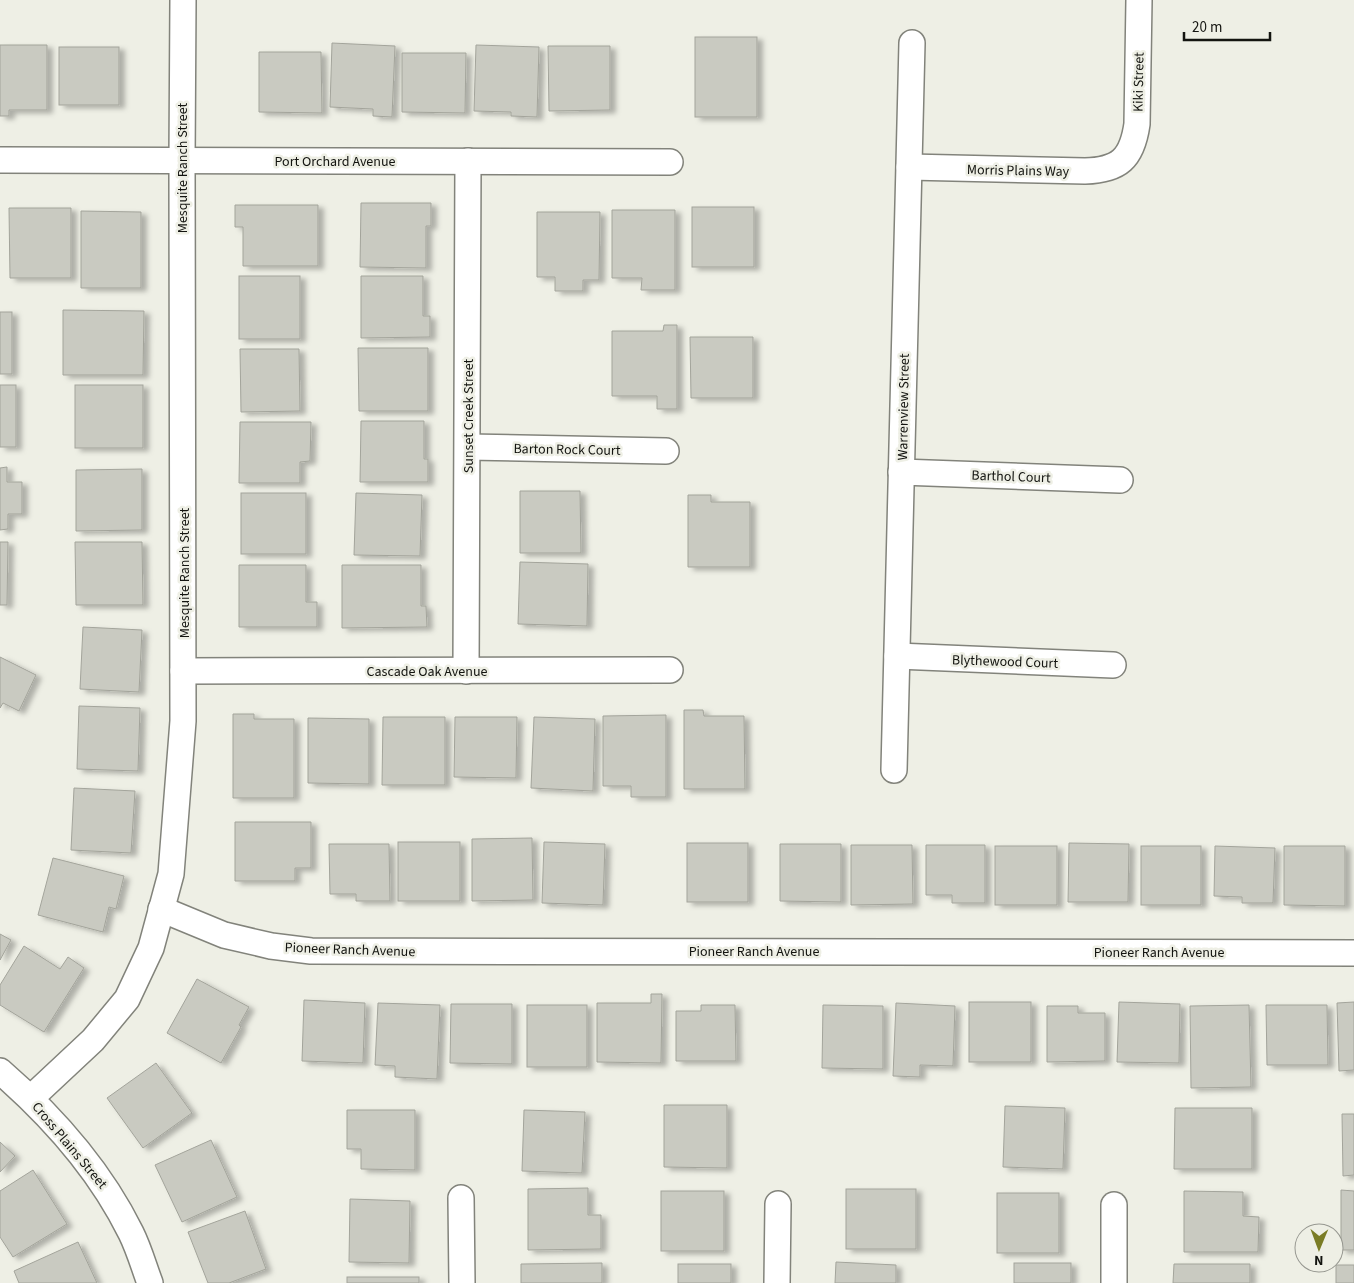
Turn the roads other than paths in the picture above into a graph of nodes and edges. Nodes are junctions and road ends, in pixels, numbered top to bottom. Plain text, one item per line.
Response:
1 (184, 0) edge
2 (1139, 0) edge
3 (912, 43) dead end
4 (0, 160) edge
5 (182, 160) junction
6 (1124, 160) joint
7 (468, 161) junction
8 (670, 162) dead end
9 (909, 167) junction
10 (468, 447) junction
11 (666, 451) dead end
12 (901, 472) junction
13 (1120, 480) dead end
14 (897, 656) junction
15 (1114, 665) dead end
16 (670, 670) dead end
17 (184, 671) junction
18 (466, 671) junction
19 (894, 770) dead end
20 (162, 909) junction
21 (1354, 953) edge
22 (0, 1071) edge
23 (31, 1098) junction
24 (461, 1198) dead end
25 (778, 1204) dead end
26 (1114, 1205) dead end
27 (150, 1283) edge
28 (462, 1283) edge
29 (777, 1283) edge
30 (1114, 1283) edge

1 - 5 street, Mesquite Ranch Street
2 - 6 street, Kiki Street
3 - 9 street, Warrenview Street
4 - 5 street, Port Orchard Avenue
5 - 7 street, Port Orchard Avenue
5 - 17 street, Mesquite Ranch Street
6 - 9 street, Morris Plains Way
7 - 8 street, Port Orchard Avenue
7 - 10 street, Sunset Creek Street
9 - 12 street, Warrenview Street
10 - 11 street, Barton Rock Court
10 - 18 street, Sunset Creek Street
12 - 13 street, Barthol Court
12 - 14 street, Warrenview Street
14 - 15 street, Blythewood Court
14 - 19 street, Warrenview Street
16 - 18 street, Cascade Oak Avenue
17 - 18 street, Cascade Oak Avenue
17 - 20 street, Mesquite Ranch Street
20 - 21 street, Pioneer Ranch Avenue
20 - 23 street, Mesquite Ranch Street
22 - 23 street, Cross Plains Street
23 - 27 street, Cross Plains Street
24 - 28 street
25 - 29 street
26 - 30 street

